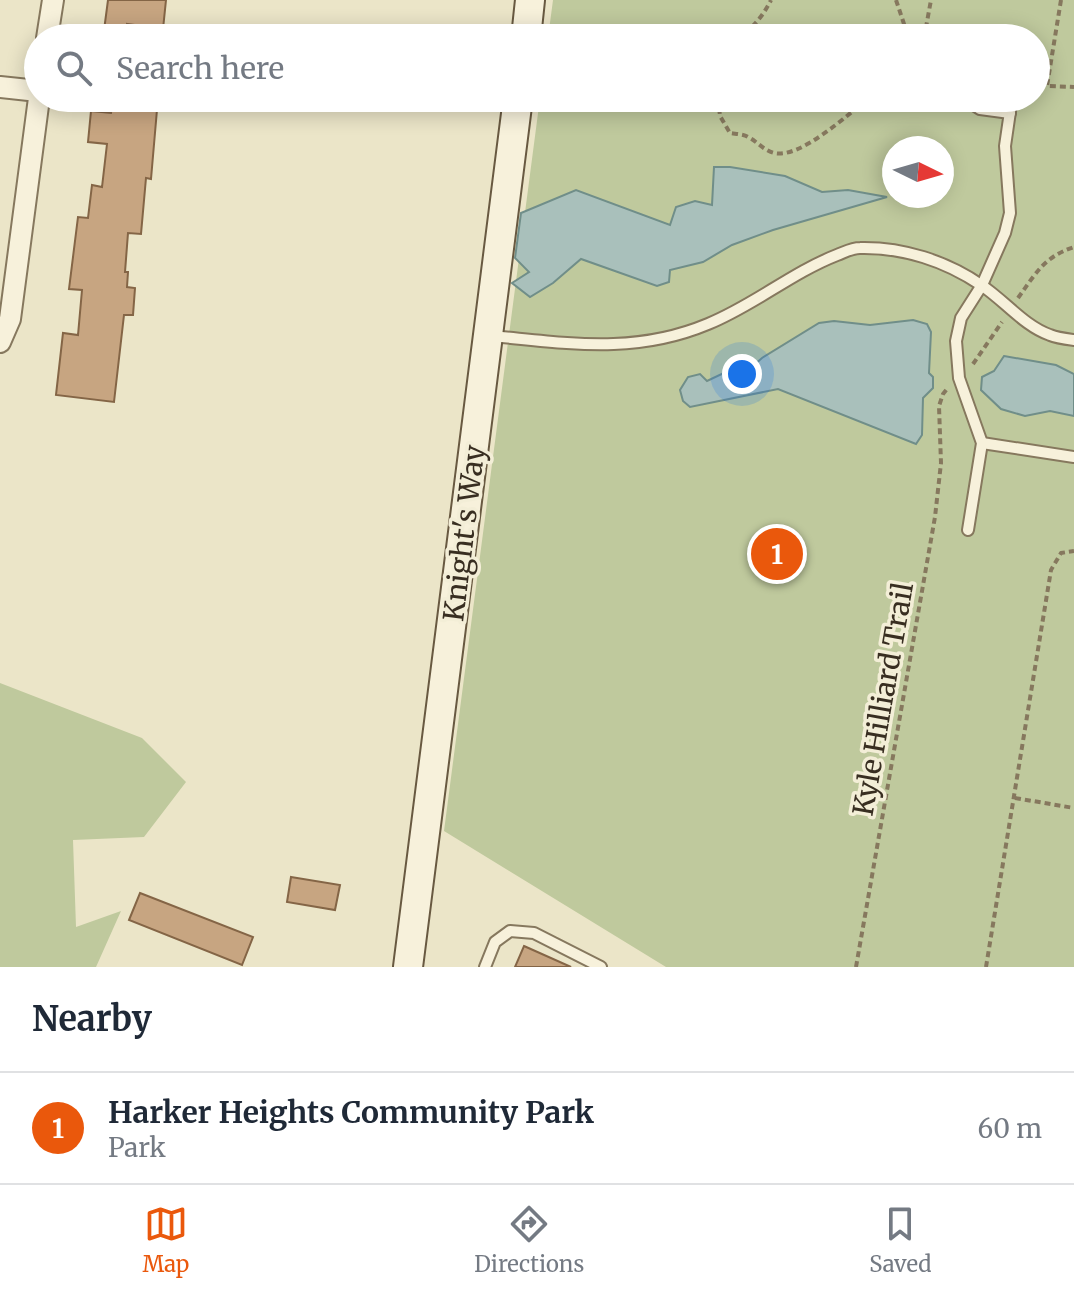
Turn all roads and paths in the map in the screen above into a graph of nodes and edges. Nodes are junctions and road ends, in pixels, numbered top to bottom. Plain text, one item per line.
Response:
1 (53, 0) edge
2 (530, 0) edge
3 (771, 0) edge
4 (896, 0) edge
5 (931, 0) edge
6 (1061, 0) edge
7 (49, 24) edge
8 (527, 24) edge
9 (755, 24) edge
10 (904, 24) edge
11 (927, 24) edge
12 (1050, 68) edge
13 (1050, 86) edge
14 (0, 87) edge
15 (1074, 87) edge
16 (24, 90) edge
17 (37, 112) edge
18 (516, 112) edge
19 (720, 112) edge
20 (850, 112) edge
21 (1002, 112) edge
22 (1010, 113) joint
23 (1074, 247) edge
24 (982, 285) junction
25 (1010, 309) junction
26 (489, 336) junction
27 (1074, 340) edge
28 (0, 342) edge
29 (959, 378) junction
30 (982, 443) junction
31 (1074, 457) edge
32 (968, 530) dead end
33 (1074, 551) edge
34 (1015, 798) junction
35 (1074, 808) edge
36 (408, 967) edge
37 (485, 967) edge
38 (601, 967) edge
39 (856, 967) edge
40 (986, 967) edge

1 - 7 street
2 - 8 main road
3 - 9 path
4 - 10 path
5 - 11 path
6 - 12 path
13 - 15 path
14 - 16 street
17 - 28 street
18 - 26 main road, Knight's Way
19 - 20 path
21 - 22 lane
22 - 24 lane
23 - 25 path
24 - 25 lane
24 - 26 lane
24 - 29 lane
25 - 27 lane
25 - 29 path
26 - 36 main road, Knight's Way
29 - 30 lane
29 - 39 path, Kyle Hilliard Trail
30 - 31 lane
30 - 32 lane
33 - 34 path
34 - 35 path
34 - 40 path
37 - 38 lane

